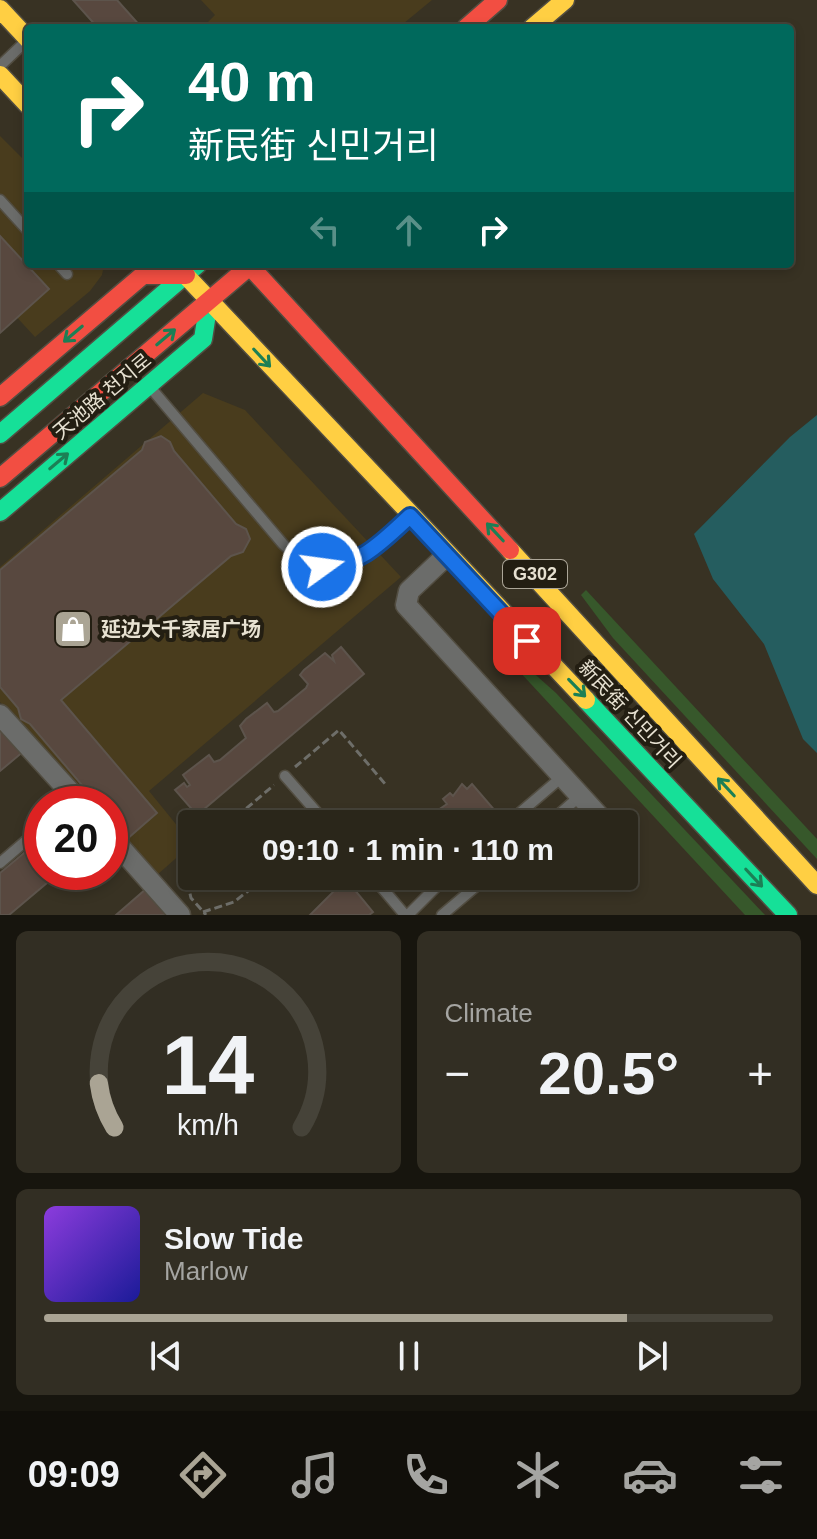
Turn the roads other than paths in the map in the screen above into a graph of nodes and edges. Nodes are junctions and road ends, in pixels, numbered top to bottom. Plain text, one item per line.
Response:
1 (565, 0) edge
2 (495, 1) edge
3 (0, 9) edge
4 (470, 24) edge
5 (537, 24) edge
6 (24, 35) edge
7 (24, 43) edge
8 (0, 66) edge
9 (0, 75) edge
10 (24, 101) edge
11 (0, 200) edge
12 (24, 227) edge
13 (62, 268) edge
14 (186, 268) edge
15 (247, 268) edge
16 (253, 268) edge
17 (67, 274) dead end
18 (209, 301) junction
19 (148, 385) junction
20 (0, 397) edge
21 (0, 434) edge
22 (0, 478) edge
23 (0, 512) edge
24 (410, 516) junction
25 (447, 555) junction
26 (0, 715) edge
27 (285, 776) road end
28 (563, 776) junction
29 (61, 786) edge
30 (580, 796) junction
31 (315, 810) edge
32 (523, 810) edge
33 (564, 810) edge
34 (593, 810) edge
35 (24, 842) edge
36 (128, 856) edge
37 (0, 863) edge
38 (817, 885) edge
39 (384, 890) edge
40 (432, 890) edge
41 (471, 890) edge
42 (180, 915) edge
43 (406, 915) edge
44 (442, 915) edge
45 (788, 915) edge

1 - 5 main road
2 - 4 main road
3 - 6 main road
7 - 8 lane
9 - 10 main road
11 - 12 lane
13 - 17 lane
14 - 18 main road, 新民街 신민거리 / G302
14 -> 20 main road
14 - 21 main road, 天池路 천지로
15 - 18 main road, 天池路 천지로
38 -> 16 main road, 新民街 신민거리 / G302
18 - 19 main road, 天池路 천지로
22 -> 18 main road, 天池路 천지로
18 -> 24 main road, 新民街 신민거리 / G302
23 -> 19 main road, 天池路 천지로
19 - 24 lane
24 - 25 main road, 新民街 신민거리 / G302
25 - 28 street
25 -> 45 main road, 新民街 신민거리 / G302
26 - 29 street
27 - 31 lane
28 - 30 street
28 - 32 lane
30 - 33 lane
30 - 34 street
35 - 37 lane
36 - 42 street
39 - 43 lane
40 - 43 lane
41 - 44 lane

